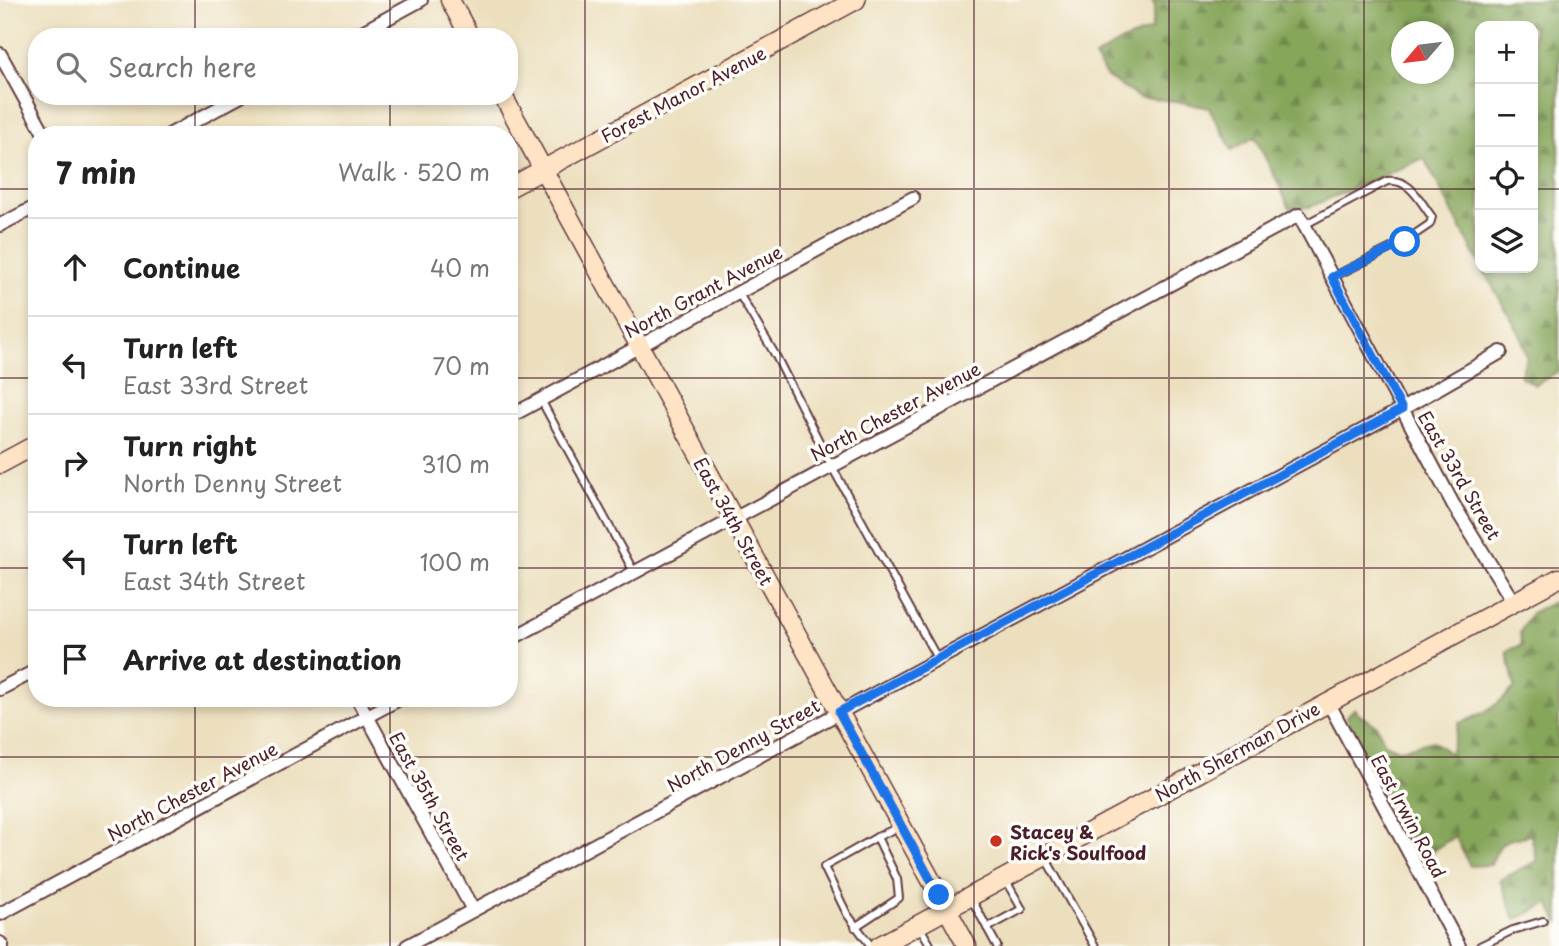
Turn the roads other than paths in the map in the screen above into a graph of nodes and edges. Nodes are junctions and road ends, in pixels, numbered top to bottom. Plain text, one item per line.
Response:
1 (421, 0) edge
2 (450, 0) edge
3 (856, 0) edge
4 (370, 28) edge
5 (465, 28) edge
6 (0, 54) edge
7 (28, 104) edge
8 (28, 105) edge
9 (224, 105) edge
10 (508, 105) edge
11 (40, 126) edge
12 (186, 126) edge
13 (544, 169) junction
14 (518, 183) edge
15 (913, 198) dead end
16 (28, 211) edge
17 (1301, 220) junction
18 (0, 225) edge
19 (1332, 277) junction
20 (738, 292) junction
21 (638, 345) junction
22 (1501, 352) dead end
23 (541, 400) junction
24 (1402, 409) junction
25 (518, 412) edge
26 (28, 449) edge
27 (0, 464) edge
28 (831, 465) junction
29 (733, 519) junction
30 (634, 572) junction
31 (1559, 578) edge
32 (1514, 603) junction
33 (518, 635) edge
34 (937, 658) junction
35 (28, 675) edge
36 (0, 689) edge
37 (1328, 702) junction
38 (362, 707) edge
39 (385, 707) edge
40 (839, 712) junction
41 (367, 717) junction
42 (902, 826) junction
43 (877, 837) junction
44 (1045, 856) junction
45 (1005, 878) junction
46 (970, 897) junction
47 (947, 909) junction
48 (473, 910) junction
49 (0, 914) edge
50 (1543, 921) dead end
51 (918, 925) junction
52 (855, 927) junction
53 (987, 928) junction
54 (961, 944) edge
55 (881, 945) edge
56 (407, 946) edge
57 (931, 946) edge
58 (997, 946) edge
59 (1095, 946) edge
60 (1459, 946) edge
61 (1480, 946) edge

1 - 4 street
2 - 5 main road
3 - 13 main road, Forest Manor Avenue
6 - 7 street
8 - 11 street
9 - 12 street
10 - 13 main road, East 34th Street
13 - 14 main road, Forest Manor Avenue
13 - 21 main road, East 34th Street
15 - 20 street, North Grant Avenue
16 - 18 street
17 - 19 street, East 33rd Street
17 - 19 lane
17 - 28 street, North Chester Avenue
19 - 24 street, East 33rd Street
20 - 21 street, North Grant Avenue
20 - 28 lane
21 - 23 street, North Grant Avenue
21 - 29 main road, East 34th Street
22 - 24 street, North Denny Street
23 - 25 street, North Grant Avenue
23 - 30 lane
24 - 32 street, East 33rd Street
24 - 34 street, North Denny Street
26 - 27 main road
28 - 29 street, North Chester Avenue
28 - 34 lane
29 - 30 street, North Chester Avenue
29 - 40 main road, East 34th Street
30 - 33 street, North Chester Avenue
31 - 32 main road, North Sherman Drive
32 - 37 main road, North Sherman Drive
34 - 40 street, North Denny Street
35 - 36 street
37 - 44 main road, North Sherman Drive
37 - 60 street, East Irwin Road
38 - 41 street, East 35th Street
39 - 41 street, North Chester Avenue
40 - 42 main road, East 34th Street
40 - 48 street, North Denny Street
41 - 48 street, East 35th Street
41 - 49 street, North Chester Avenue
42 - 43 lane
42 - 47 main road, East 34th Street
43 - 52 lane
43 - 52 lane
44 - 45 main road, North Sherman Drive
44 - 59 lane
45 - 46 main road, North Sherman Drive
45 - 53 lane
46 - 47 main road, North Sherman Drive
46 - 53 lane
47 - 51 main road, North Sherman Drive
47 - 54 main road, East 34th Street
48 - 56 street, North Denny Street
50 - 61 lane
51 - 55 main road, North Sherman Drive
51 - 57 lane
52 - 55 lane
53 - 58 lane

